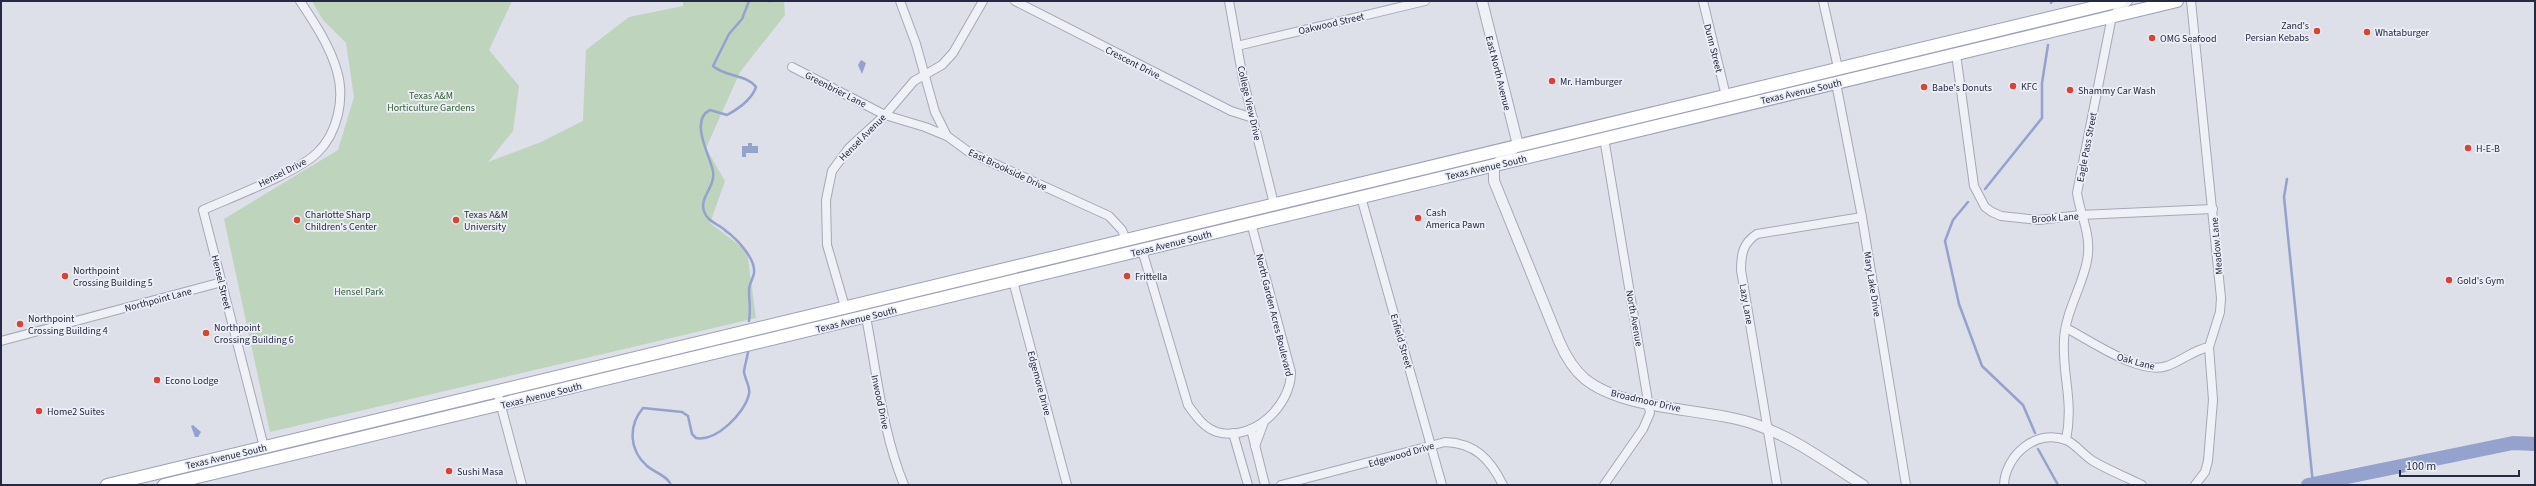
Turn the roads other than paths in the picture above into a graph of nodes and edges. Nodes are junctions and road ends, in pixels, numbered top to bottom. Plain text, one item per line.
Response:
1 (300, 1) edge
2 (900, 1) edge
3 (983, 1) edge
4 (1015, 1) edge
5 (1229, 1) edge
6 (1424, 1) edge
7 (1482, 1) edge
8 (1703, 1) edge
9 (1823, 1) edge
10 (2120, 1) edge
11 (2128, 1) edge
12 (2177, 1) edge
13 (2191, 1) edge
14 (2112, 16) junction
15 (1237, 46) junction
16 (1956, 54) junction
17 (792, 67) dead end
18 (1838, 68) junction
19 (926, 75) junction
20 (1836, 83) junction
21 (1726, 96) junction
22 (1747, 104) junction
23 (885, 115) junction
24 (1252, 118) junction
25 (947, 136) junction
26 (1604, 138) junction
27 (1518, 145) junction
28 (1494, 166) junction
29 (1361, 197) junction
30 (1274, 204) junction
31 (2213, 209) junction
32 (203, 210) joint
33 (2080, 216) junction
34 (1221, 217) junction
35 (1862, 217) junction
36 (1251, 223) junction
37 (1126, 240) junction
38 (1142, 250) junction
39 (957, 280) junction
40 (1013, 281) junction
41 (222, 282) junction
42 (845, 307) junction
43 (866, 317) junction
44 (2066, 328) junction
45 (1, 341) edge
46 (757, 343) junction
47 (2209, 347) junction
48 (497, 391) junction
49 (1649, 403) junction
50 (500, 404) junction
51 (1265, 421) junction
52 (1251, 429) junction
53 (1768, 429) junction
54 (1233, 433) junction
55 (2066, 440) junction
56 (1431, 445) junction
57 (264, 447) junction
58 (1255, 447) junction
59 (184, 480) junction
60 (107, 485) edge
61 (164, 485) edge
62 (522, 485) edge
63 (904, 485) edge
64 (1067, 485) edge
65 (1248, 485) edge
66 (1265, 485) edge
67 (1281, 485) edge
68 (1442, 485) edge
69 (1503, 485) edge
70 (1604, 485) edge
71 (1777, 485) edge
72 (1863, 485) edge
73 (1906, 485) edge
74 (2004, 485) edge
75 (2142, 485) edge
76 (2194, 485) edge

1 - 32 street, Hensel Drive
2 - 19 street, East Brookside Drive
3 - 19 street, Hensel Avenue
4 - 24 street, Crescent Drive
5 - 15 street, College View Drive
6 - 15 street, Oakwood Street
7 - 27 street, East North Avenue
8 - 21 street, Dunn Street
9 - 18 street
10 - 18 main road, Texas Avenue South
11 - 14 street
12 - 14 main road, Texas Avenue South
13 - 31 street, Meadow Lane
14 - 16 main road, Texas Avenue South
14 - 33 street, Eagle Pass Street
15 - 24 street, College View Drive
16 - 20 main road, Texas Avenue South
16 - 33 street, Brook Lane
17 - 23 street, Greenbrier Lane
18 - 21 main road, Texas Avenue South
18 - 22 main road
19 - 23 street, Hensel Avenue
19 - 25 street, East Brookside Drive
20 - 22 main road, Texas Avenue South
20 - 35 street, Mary Lake Drive
21 - 27 main road, Texas Avenue South
22 - 26 main road, Texas Avenue South
23 - 25 street, Greenbrier Lane
23 - 42 street, Hensel Avenue
24 - 30 street, College View Drive
25 - 37 street, East Brookside Drive
26 - 28 main road, Texas Avenue South
26 - 49 street, North Avenue
27 - 28 street
27 - 30 main road, Texas Avenue South
28 - 29 main road, Texas Avenue South
28 - 49 street, Broadmoor Drive
29 - 36 main road, Texas Avenue South
29 - 56 street, Enfield Street
30 - 34 main road, Texas Avenue South
31 - 33 street, Brook Lane
31 - 47 street, Meadow Lane
32 - 41 street, Hensel Street
33 - 44 street, Eagle Pass Street
34 - 37 main road, Texas Avenue South
34 - 38 main road
35 - 53 street, Lazy Lane
35 - 73 street, Mary Lake Drive
36 - 38 main road, Texas Avenue South
36 - 51 street, North Garden Acres Boulevard
37 - 39 main road, Texas Avenue South
38 - 40 main road, Texas Avenue South
38 - 54 street, North Garden Acres Boulevard
39 - 42 main road, Texas Avenue South
39 - 43 main road
40 - 43 main road, Texas Avenue South
40 - 64 street, Edgemore Drive
41 - 45 street, Northpoint Lane
41 - 57 street, Hensel Street
42 - 46 main road
42 - 48 main road, Texas Avenue South
43 - 46 main road, Texas Avenue South
43 - 63 street, Inwood Drive
44 - 47 street, Oak Lane
44 - 55 street, Eagle Pass Street
46 - 50 main road, Texas Avenue South
47 - 76 street, Meadow Lane
48 - 50 street
48 - 57 main road, Texas Avenue South
49 - 53 street, Broadmoor Drive
49 - 70 street, North Avenue
50 - 59 main road, Texas Avenue South
50 - 62 street
51 - 52 street, North Garden Acres Boulevard
51 - 58 street
52 - 54 street, North Garden Acres Boulevard
52 - 58 street
53 - 71 street, Lazy Lane
53 - 72 street, Broadmoor Drive
54 - 65 street
55 - 74 street
55 - 75 street
56 - 67 street, Edgewood Drive
56 - 68 street, Enfield Street
56 - 69 street, Edgewood Drive
57 - 59 main road
57 - 60 main road, Texas Avenue South
58 - 66 street
59 - 61 main road, Texas Avenue South

